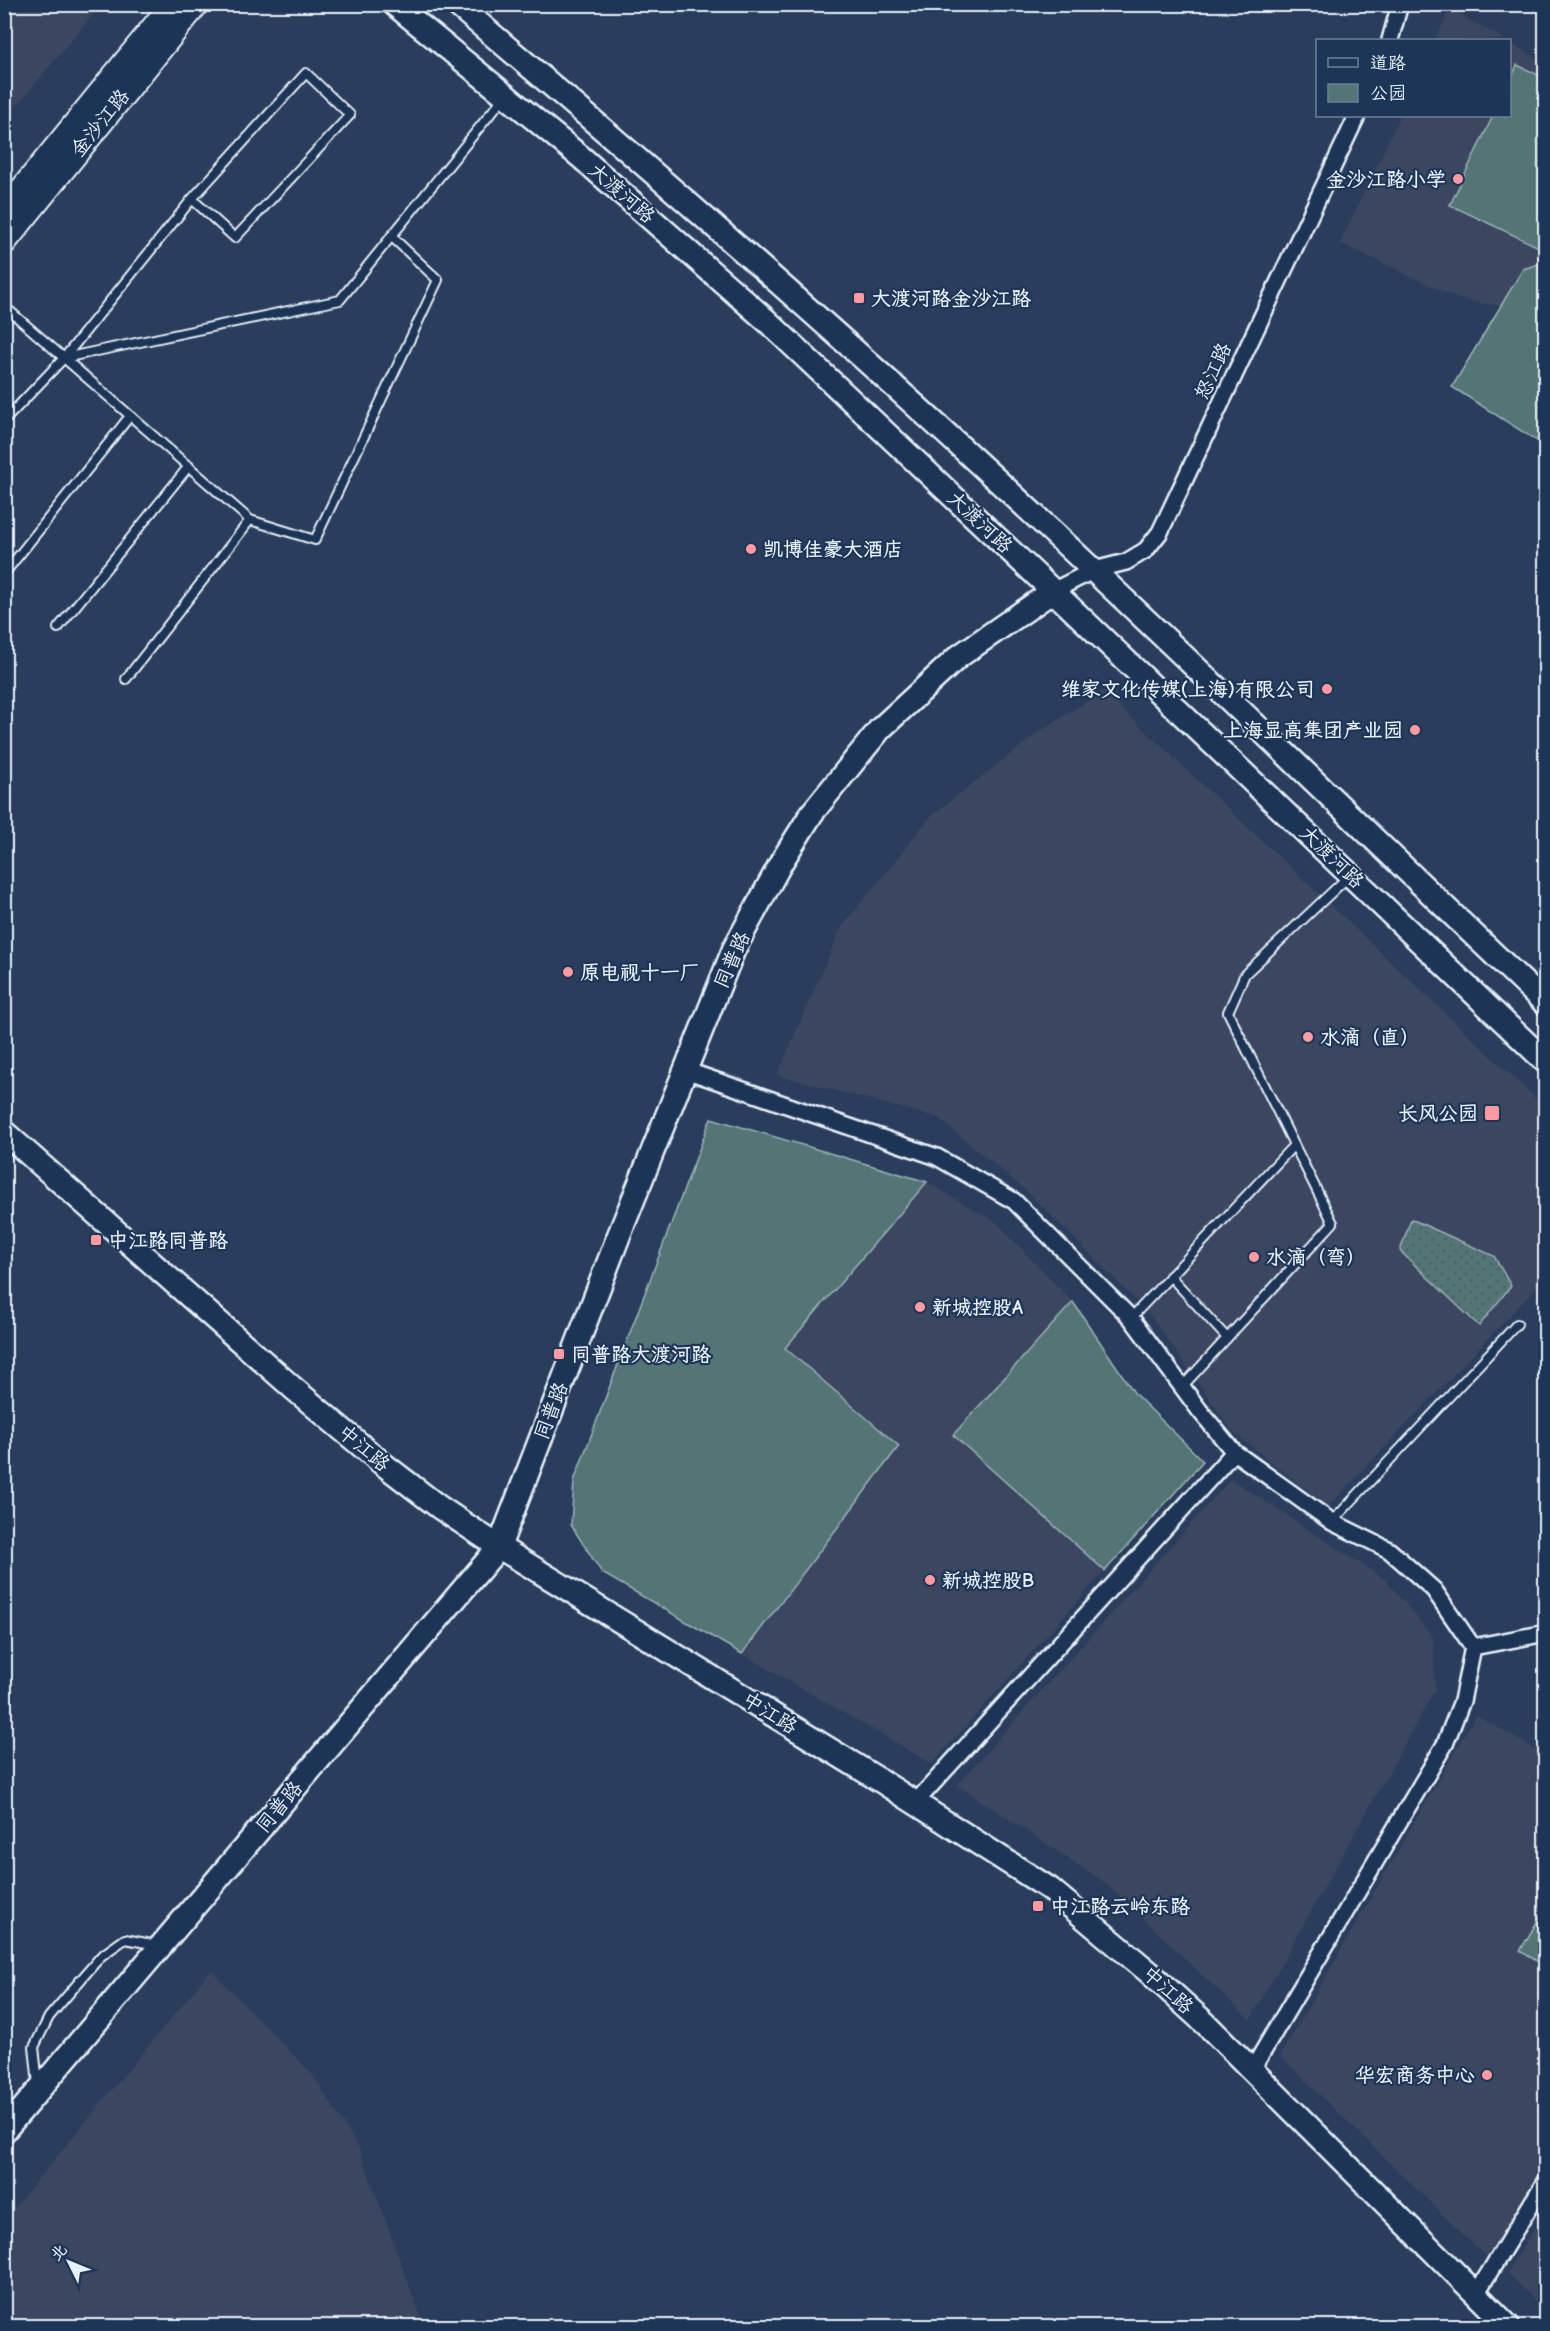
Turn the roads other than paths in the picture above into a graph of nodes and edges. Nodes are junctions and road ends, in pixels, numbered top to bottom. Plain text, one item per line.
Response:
1 (173, 4) edge
2 (196, 4) edge
3 (394, 4) edge
4 (456, 4) edge
5 (1400, 4) edge
6 (1390, 39) edge
7 (505, 96) junction
8 (1357, 117) edge
9 (192, 199) junction
10 (4, 212) edge
11 (391, 236) junction
12 (4, 242) edge
13 (4, 306) edge
14 (63, 358) junction
15 (129, 416) junction
16 (4, 421) edge
17 (189, 466) junction
18 (250, 520) junction
19 (1094, 570) junction
20 (4, 573) edge
21 (1053, 591) junction
22 (58, 628) dead end
23 (126, 680) dead end
24 (1350, 874) junction
25 (1545, 1004) edge
26 (1545, 1062) edge
27 (686, 1070) junction
28 (4, 1132) edge
29 (1294, 1145) junction
30 (1170, 1276) junction
31 (1131, 1318) junction
32 (1517, 1324) dead end
33 (1227, 1338) junction
34 (1182, 1387) junction
35 (1233, 1452) junction
36 (1332, 1522) junction
37 (499, 1547) junction
38 (1545, 1633) edge
39 (1473, 1647) junction
40 (915, 1803) junction
41 (161, 1946) junction
42 (1252, 2070) junction
43 (38, 2091) junction
44 (4, 2132) edge
45 (1545, 2180) edge
46 (1476, 2294) junction
47 (1508, 2326) edge

1 - 10 main road, 金沙江路
2 - 12 main road, 金沙江路
3 - 7 street, 大渡河路
4 - 19 street, 大渡河路
5 - 6 street
7 - 11 lane
7 - 21 street, 大渡河路
8 - 19 street, 怒江路
9 - 9 lane
9 - 14 lane
11 - 14 lane
11 - 18 lane
13 - 14 lane
14 - 15 lane
14 - 16 lane
15 - 17 lane
15 - 20 lane
17 - 18 lane
17 - 22 lane
18 - 23 lane
19 - 21 street, 怒江路
19 - 25 street, 大渡河路
21 - 24 street, 大渡河路
21 - 27 street, 同普路
24 - 26 street, 大渡河路
24 - 29 lane
27 - 31 street
27 - 37 street, 同普路
28 - 37 street, 中江路
29 - 30 lane
29 - 33 lane
30 - 31 lane
30 - 33 lane
31 - 34 street
32 - 36 lane
33 - 34 lane
34 - 35 street
35 - 36 street
35 - 40 street
36 - 39 street
37 - 40 street, 中江路
37 - 41 street, 同普路
38 - 39 street
39 - 42 street
40 - 42 street, 中江路
41 - 43 street, 同普路
41 - 43 lane
42 - 46 street, 中江路
43 - 44 street, 同普路
45 - 46 street
46 - 47 street, 中江路

